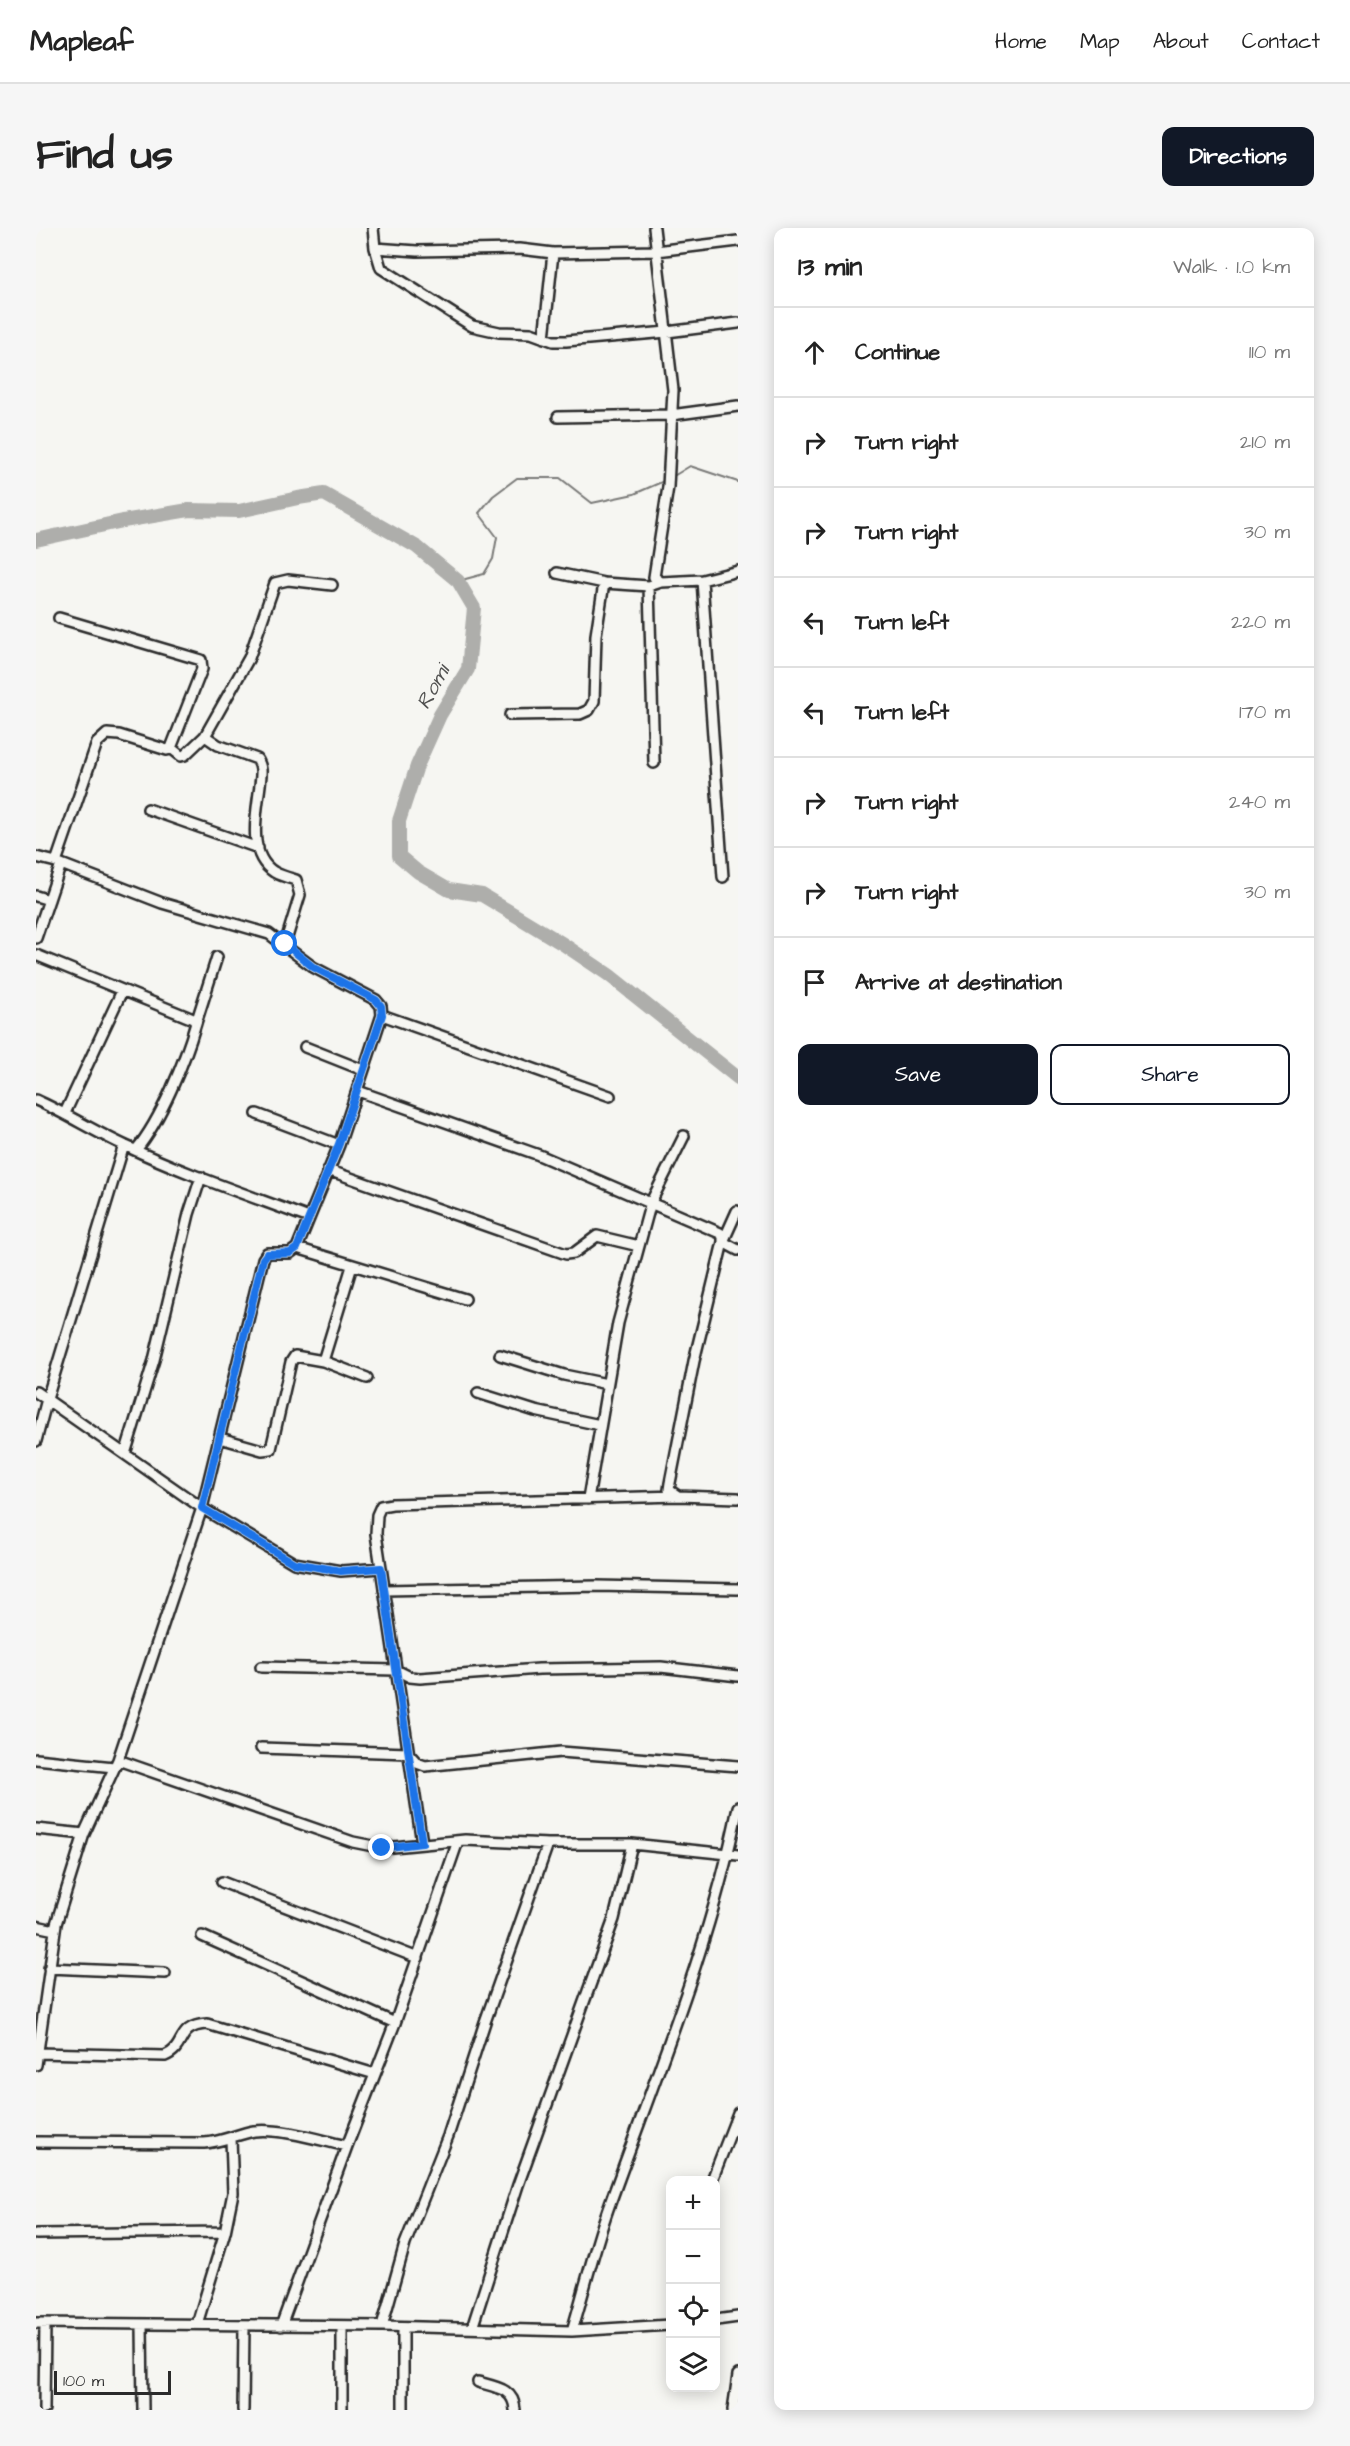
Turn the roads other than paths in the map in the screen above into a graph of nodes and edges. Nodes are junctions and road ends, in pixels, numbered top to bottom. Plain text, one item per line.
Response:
1 (373, 228) edge
2 (654, 228) edge
3 (738, 241) edge
4 (375, 248) junction
5 (656, 251) junction
6 (553, 253) junction
7 (738, 323) edge
8 (666, 332) junction
9 (544, 338) junction
10 (738, 406) edge
11 (671, 415) junction
12 (558, 417) dead end
13 (738, 571) edge
14 (557, 573) dead end
15 (702, 580) junction
16 (661, 582) junction
17 (604, 583) junction
18 (332, 585) dead end
19 (649, 586) junction
20 (59, 618) dead end
21 (510, 715) dead end
22 (206, 736) junction
23 (171, 748) junction
24 (263, 749) dead end
25 (259, 761) junction
26 (654, 763) dead end
27 (148, 809) dead end
28 (258, 848) junction
29 (36, 857) edge
30 (59, 863) junction
31 (723, 877) dead end
32 (36, 897) edge
33 (49, 900) junction
34 (36, 938) edge
35 (285, 944) junction
36 (36, 955) edge
37 (218, 957) dead end
38 (122, 991) junction
39 (382, 1015) junction
40 (196, 1023) junction
41 (305, 1047) dead end
42 (363, 1070) junction
43 (359, 1095) junction
44 (610, 1096) dead end
45 (36, 1100) edge
46 (65, 1113) junction
47 (257, 1114) dead end
48 (684, 1136) dead end
49 (339, 1144) junction
50 (124, 1145) junction
51 (136, 1150) junction
52 (328, 1170) junction
53 (201, 1177) junction
54 (651, 1202) junction
55 (737, 1211) edge
56 (309, 1218) junction
57 (723, 1242) junction
58 (639, 1246) junction
59 (297, 1248) junction
60 (738, 1250) edge
61 (352, 1266) junction
62 (465, 1299) dead end
63 (500, 1355) dead end
64 (323, 1361) junction
65 (367, 1378) dead end
66 (607, 1384) junction
67 (36, 1392) edge
68 (478, 1393) dead end
69 (46, 1399) junction
70 (600, 1425) junction
71 (220, 1438) junction
72 (36, 1441) edge
73 (125, 1454) junction
74 (678, 1496) junction
75 (738, 1498) edge
76 (588, 1499) junction
77 (202, 1508) junction
78 (381, 1568) junction
79 (738, 1589) edge
80 (384, 1590) junction
81 (261, 1667) dead end
82 (396, 1670) junction
83 (738, 1676) edge
84 (261, 1748) dead end
85 (408, 1753) junction
86 (36, 1759) edge
87 (116, 1764) junction
88 (738, 1766) edge
89 (738, 1807) edge
90 (36, 1829) edge
91 (84, 1834) junction
92 (458, 1841) junction
93 (422, 1843) junction
94 (548, 1844) junction
95 (632, 1845) junction
96 (733, 1854) edge
97 (222, 1882) dead end
98 (36, 1926) edge
99 (55, 1930) junction
100 (202, 1936) dead end
101 (418, 1958) junction
102 (49, 1968) junction
103 (165, 1973) dead end
104 (40, 2006) edge
105 (395, 2023) junction
106 (37, 2054) edge
107 (36, 2064) edge
108 (375, 2074) junction
109 (738, 2113) edge
110 (231, 2139) junction
111 (36, 2142) edge
112 (347, 2146) junction
113 (714, 2176) edge
114 (225, 2232) junction
115 (36, 2234) edge
116 (738, 2317) edge
117 (720, 2319) edge
118 (41, 2323) edge
119 (142, 2324) junction
120 (197, 2324) junction
121 (666, 2324) edge
122 (244, 2325) junction
123 (281, 2326) junction
124 (342, 2326) junction
125 (382, 2326) junction
126 (403, 2327) junction
127 (472, 2328) junction
128 (572, 2331) junction
129 (738, 2375) edge
130 (738, 2381) edge
131 (478, 2382) dead end
132 (44, 2409) edge
133 (143, 2410) edge
134 (243, 2410) edge
135 (342, 2410) edge
136 (403, 2410) edge
137 (515, 2410) edge
138 (733, 2410) edge

1 - 4 street
2 - 5 street
3 - 5 street
4 - 6 street
4 - 9 street
5 - 6 street
5 - 8 street
6 - 9 street
7 - 8 street
8 - 9 street
8 - 11 street
10 - 11 street
11 - 12 street
11 - 16 street
13 - 15 street
14 - 17 street
15 - 16 street
15 - 31 street
16 - 19 street
17 - 19 street
17 - 21 street
18 - 22 street
19 - 26 street
20 - 23 street
22 - 23 street
22 - 25 street
23 - 30 street
24 - 25 street
25 - 28 street
27 - 28 street
28 - 35 street
29 - 30 street
30 - 33 street
30 - 35 street
32 - 33 street
33 - 34 street
35 - 39 street
36 - 38 street
37 - 40 street
38 - 40 street
38 - 46 street
39 - 42 street
39 - 44 street
40 - 51 street
41 - 42 street
42 - 43 street
43 - 49 street
43 - 54 street
45 - 46 street
46 - 50 street
47 - 49 street
48 - 54 street
49 - 52 street
50 - 51 street
50 - 69 street
51 - 53 street
52 - 56 street
52 - 58 street
53 - 56 street
53 - 73 street
54 - 57 street
54 - 58 street
55 - 57 street
56 - 59 street
57 - 60 street
57 - 74 street
58 - 66 street
59 - 61 street
59 - 71 street
61 - 62 street
61 - 64 street
63 - 66 street
64 - 65 street
64 - 71 street
66 - 70 street
67 - 69 street
68 - 70 street
69 - 72 street
69 - 73 street
70 - 76 street
71 - 77 street
73 - 77 street
74 - 75 street
74 - 76 street
76 - 78 street
77 - 78 street
77 - 87 street
78 - 80 street
79 - 80 street
80 - 82 street
81 - 82 street
82 - 83 street
82 - 85 street
84 - 85 street
85 - 88 street
85 - 93 street
86 - 87 street
87 - 91 street
87 - 93 street
89 - 96 street
90 - 91 street
91 - 99 street
92 - 93 street
92 - 94 street
92 - 101 street
94 - 95 street
94 - 125 street
95 - 96 street
95 - 127 street
96 - 128 street
97 - 101 street
98 - 99 street
99 - 102 street
100 - 105 street
101 - 105 street
102 - 103 street
102 - 104 street
104 - 106 street
105 - 108 street
106 - 107 street
106 - 108 street
108 - 112 street
109 - 113 street
110 - 111 street
110 - 112 street
110 - 114 street
112 - 123 street
114 - 115 street
114 - 120 street
116 - 117 street
118 - 119 street
118 - 132 street
119 - 120 street
119 - 133 street
120 - 122 street
121 - 128 street
122 - 123 street
122 - 134 street
123 - 124 street
124 - 125 street
124 - 135 street
125 - 126 street
126 - 127 street
126 - 136 street
127 - 128 street
129 - 130 street
130 - 138 street
131 - 137 street

